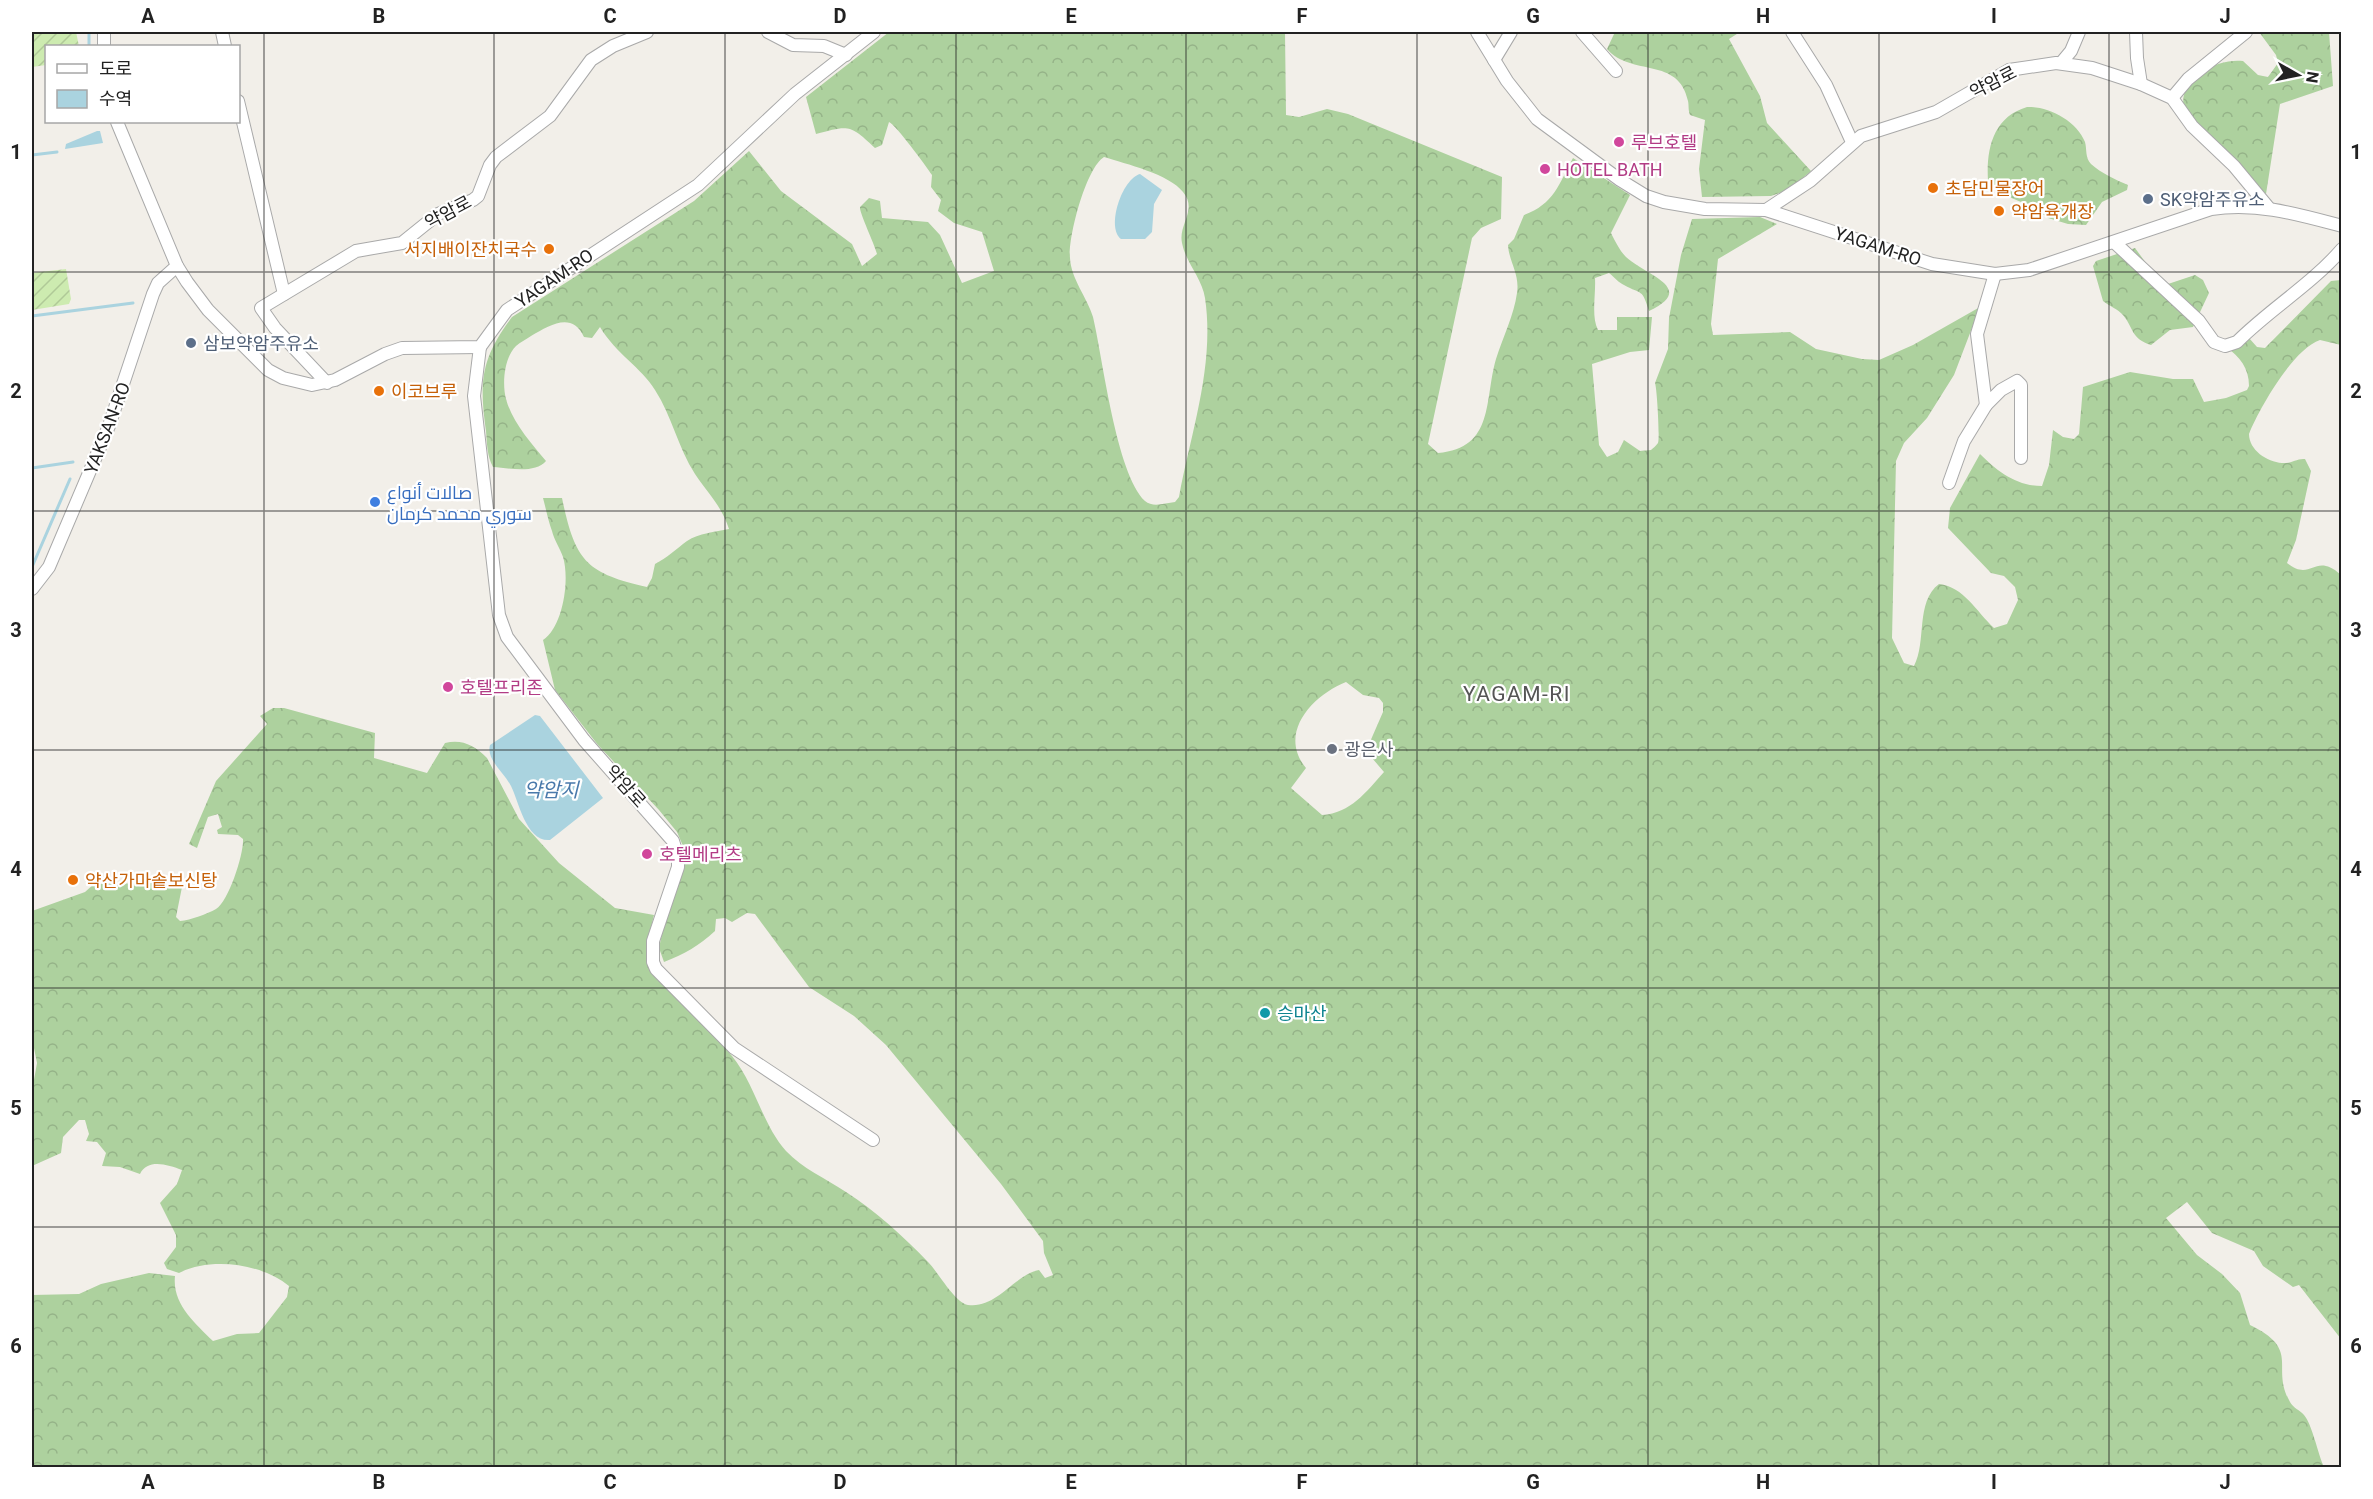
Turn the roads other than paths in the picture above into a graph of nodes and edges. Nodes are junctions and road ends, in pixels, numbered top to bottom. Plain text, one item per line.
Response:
1 (647, 32) edge
2 (768, 32) edge
3 (874, 32) edge
4 (1477, 32) edge
5 (1511, 32) edge
6 (1582, 32) edge
7 (1792, 32) edge
8 (2079, 32) edge
9 (2136, 32) edge
10 (2246, 32) edge
11 (620, 37) edge
12 (846, 55) junction
13 (1494, 60) junction
14 (2061, 63) junction
15 (1616, 71) dead end
16 (2141, 84) junction
17 (2172, 98) junction
18 (240, 109) edge
19 (117, 123) edge
20 (1852, 142) junction
21 (2268, 207) junction
22 (1766, 210) junction
23 (2342, 226) edge
24 (2114, 242) junction
25 (2342, 249) edge
26 (177, 266) junction
27 (1995, 274) junction
28 (284, 294) junction
29 (480, 347) junction
30 (327, 383) junction
31 (1986, 405) junction
32 (2021, 458) dead end
33 (1949, 483) dead end
34 (32, 589) edge
35 (873, 1140) dead end

1 - 11 street, 약암로
2 - 12 street
3 - 12 street, YAGAM-RO
4 - 13 street, YAGAM-RO
5 - 13 street
6 - 15 street
7 - 20 street
8 - 14 street
9 - 16 street
10 - 17 street
11 - 28 street, 약암로
12 - 29 street, YAGAM-RO
13 - 22 street, YAGAM-RO
14 - 16 street, 약암로
14 - 20 street, 약암로
16 - 17 street, 약암로
17 - 21 street
18 - 28 street
19 - 26 street
20 - 22 street, 약암로
21 - 23 street, YAGAM-RO
21 - 24 street, YAGAM-RO
22 - 27 street, YAGAM-RO
24 - 25 street
24 - 27 street, YAGAM-RO
26 - 30 street
26 - 34 street, YAKSAN-RO
27 - 31 street
28 - 30 street, 약암로
29 - 30 street
29 - 35 street, 약암로
31 - 32 street
31 - 33 street

